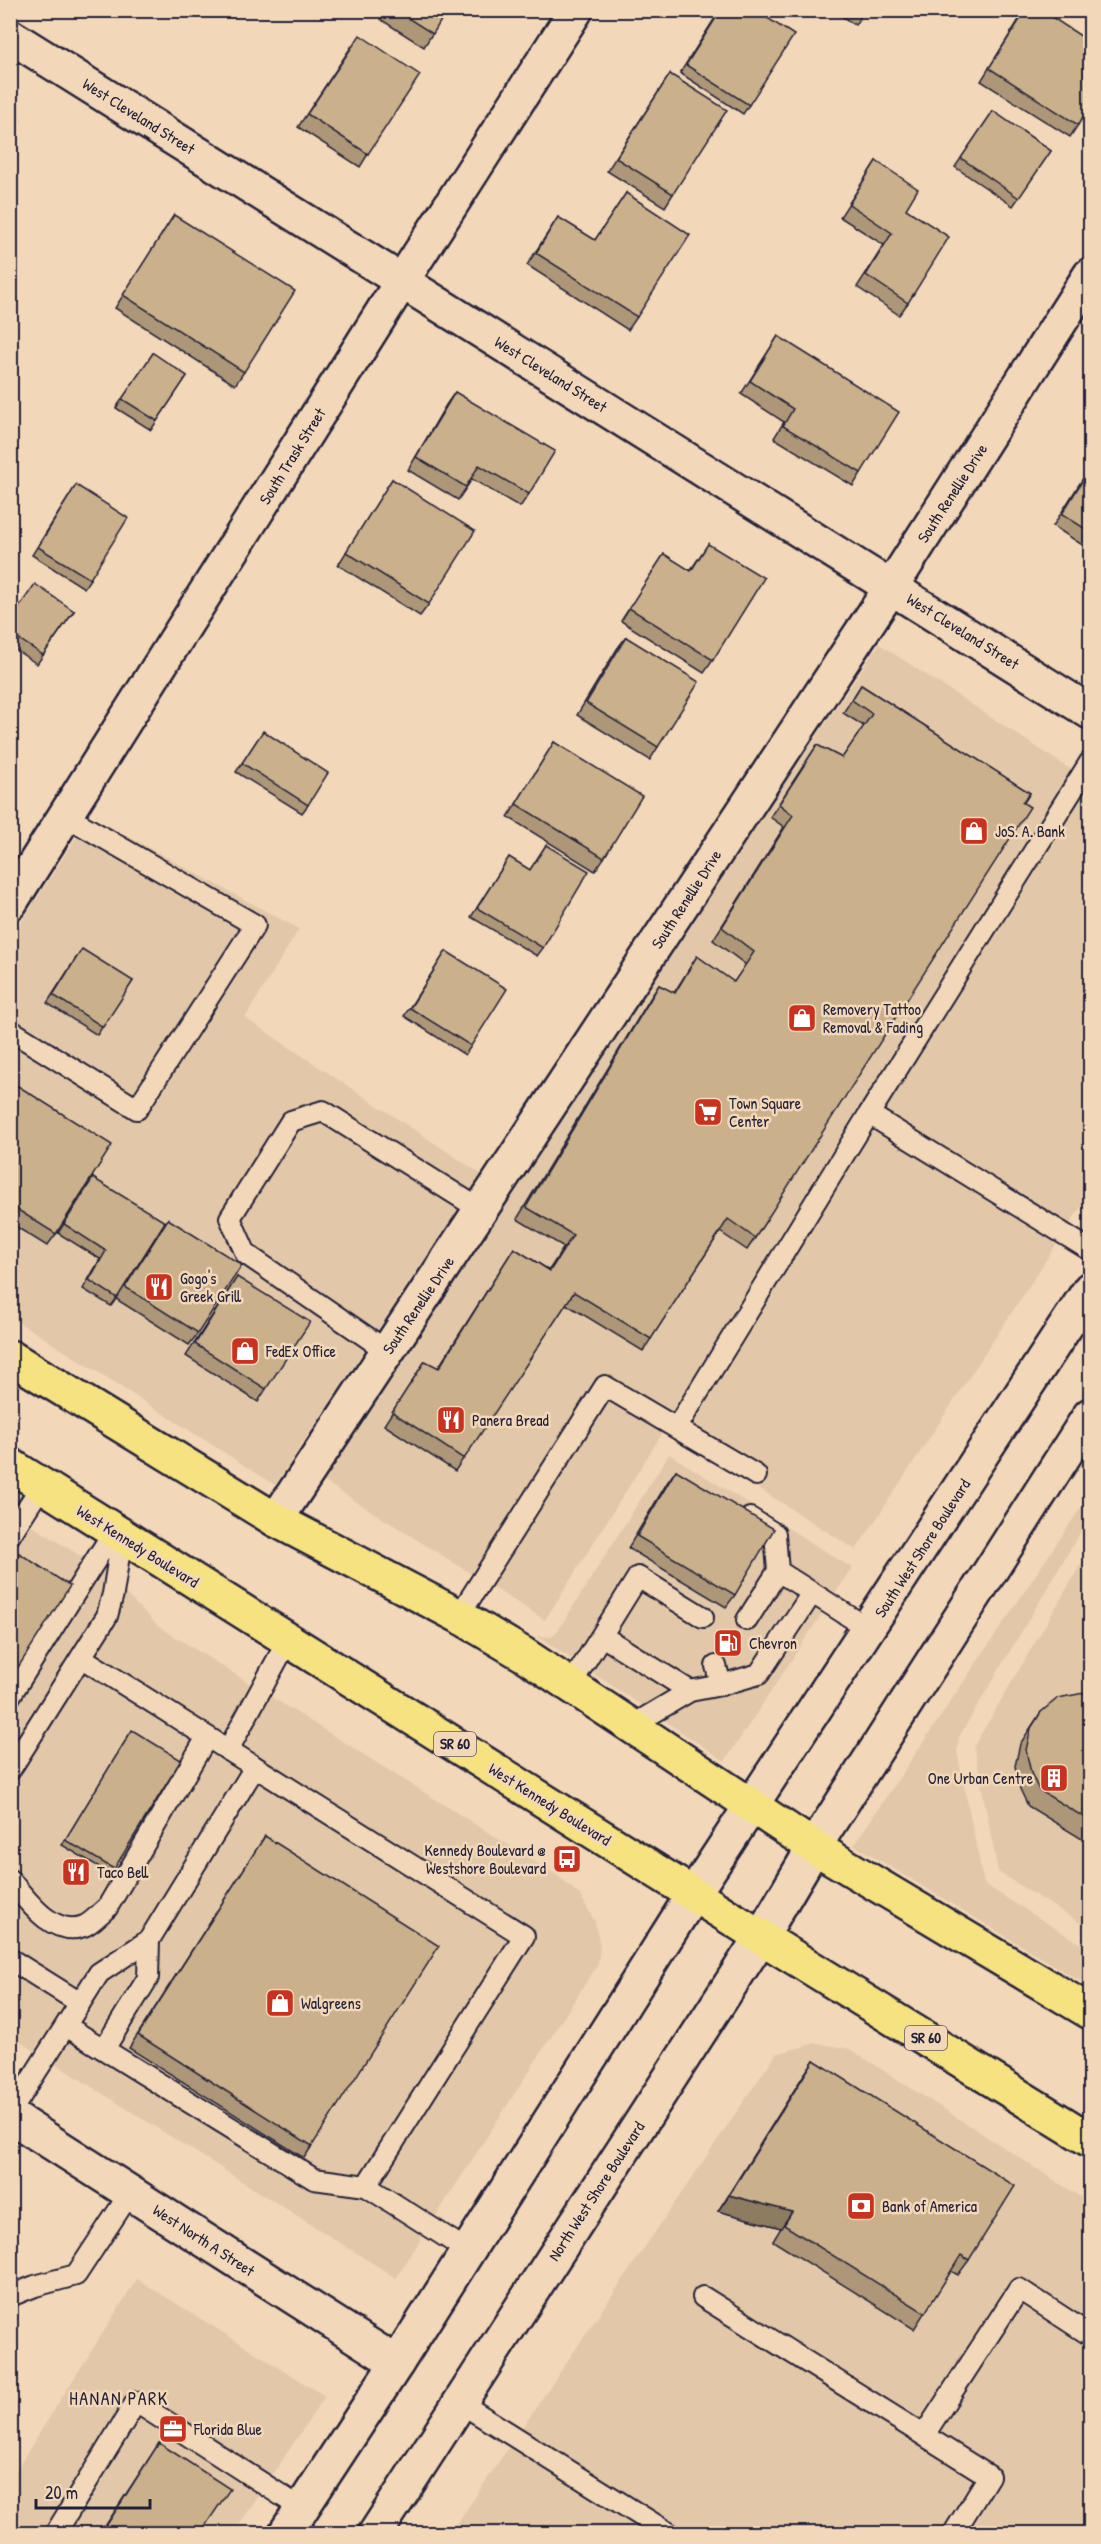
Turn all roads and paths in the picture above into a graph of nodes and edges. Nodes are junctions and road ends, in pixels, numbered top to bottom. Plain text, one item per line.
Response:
1 (576, 10) edge
2 (10, 36) edge
3 (1090, 275) edge
4 (402, 281) junction
5 (892, 586) junction
6 (1090, 712) edge
7 (1090, 762) edge
8 (66, 816) junction
9 (10, 903) edge
10 (10, 1030) edge
11 (869, 1114) junction
12 (481, 1210) junction
13 (1090, 1250) edge
14 (1090, 1289) edge
15 (387, 1351) junction
16 (10, 1357) edge
17 (1090, 1415) edge
18 (677, 1427) junction
19 (10, 1465) edge
20 (756, 1475) dead end
21 (42, 1485) junction
22 (738, 1511) edge
23 (276, 1520) junction
24 (118, 1533) junction
25 (10, 1535) edge
26 (778, 1571) junction
27 (812, 1593) junction
28 (459, 1616) junction
29 (703, 1617) dead end
30 (747, 1620) dead end
31 (869, 1629) junction
32 (602, 1636) junction
33 (288, 1640) junction
34 (82, 1658) junction
35 (716, 1666) dead end
36 (721, 1685) junction
37 (570, 1686) junction
38 (690, 1691) junction
39 (10, 1696) edge
40 (631, 1726) junction
41 (207, 1737) junction
42 (228, 1750) junction
43 (255, 1767) junction
44 (10, 1770) edge
45 (753, 1806) junction
46 (814, 1847) junction
47 (10, 1880) edge
48 (694, 1893) junction
49 (761, 1937) junction
50 (149, 1940) junction
51 (10, 1959) edge
52 (80, 2003) junction
53 (1090, 2012) edge
54 (66, 2026) junction
55 (104, 2049) junction
56 (10, 2115) edge
57 (1090, 2140) edge
58 (366, 2186) junction
59 (130, 2193) junction
60 (468, 2251) junction
61 (10, 2296) edge
62 (703, 2297) dead end
63 (1090, 2334) edge
64 (397, 2363) junction
65 (459, 2402) junction
66 (924, 2435) junction
67 (293, 2521) edge
68 (55, 2534) edge
69 (375, 2534) edge
70 (670, 2534) edge
71 (953, 2534) edge

1 - 4 street, South Trask Street
2 - 4 street, West Cleveland Street
3 - 5 street, South Renellie Drive
4 - 5 street, West Cleveland Street
4 - 8 street, South Trask Street
5 - 6 street, West Cleveland Street
5 - 12 street, South Renellie Drive
7 - 11 lane
8 - 9 street, South Trask Street
8 - 10 lane
11 - 13 lane
11 - 18 lane
12 - 15 street, South Renellie Drive
12 - 15 lane
14 - 31 street, South West Shore Boulevard
15 - 23 street, South Renellie Drive
16 - 23 main road
17 - 46 street
18 - 20 lane
18 - 28 lane
19 - 21 main road, West Kennedy Boulevard / SR 60
21 - 24 main road, West Kennedy Boulevard / SR 60
21 - 25 lane
22 - 26 lane
23 - 28 main road
24 - 33 main road, West Kennedy Boulevard / SR 60
24 - 34 lane
24 - 39 lane
26 - 27 lane
26 - 30 lane
27 - 31 lane
27 - 36 lane
28 - 37 main road
29 - 32 lane
31 - 45 street, South West Shore Boulevard
32 - 37 lane
32 - 38 lane
33 - 42 lane
33 - 48 main road, West Kennedy Boulevard / SR 60
34 - 41 lane
34 - 44 lane
35 - 36 lane
36 - 38 lane
37 - 40 main road
38 - 40 lane
40 - 45 main road
41 - 42 lane
41 - 47 lane
42 - 43 lane
43 - 50 lane
43 - 58 lane
45 - 46 main road
45 - 48 street
46 - 49 street, North West Shore Boulevard
46 - 53 main road
48 - 49 main road, West Kennedy Boulevard / SR 60
48 - 60 street
49 - 57 main road, West Kennedy Boulevard / SR 60
49 - 65 street, North West Shore Boulevard
50 - 52 lane
50 - 55 lane
51 - 52 lane
52 - 54 lane
54 - 55 lane
54 - 56 lane
55 - 58 lane
56 - 59 street, West North A Street
58 - 60 lane
59 - 61 lane
59 - 64 street, West North A Street
60 - 64 street
62 - 66 lane
63 - 66 lane
64 - 67 street
65 - 69 street, North West Shore Boulevard
65 - 70 lane
66 - 71 lane
67 - 68 lane

